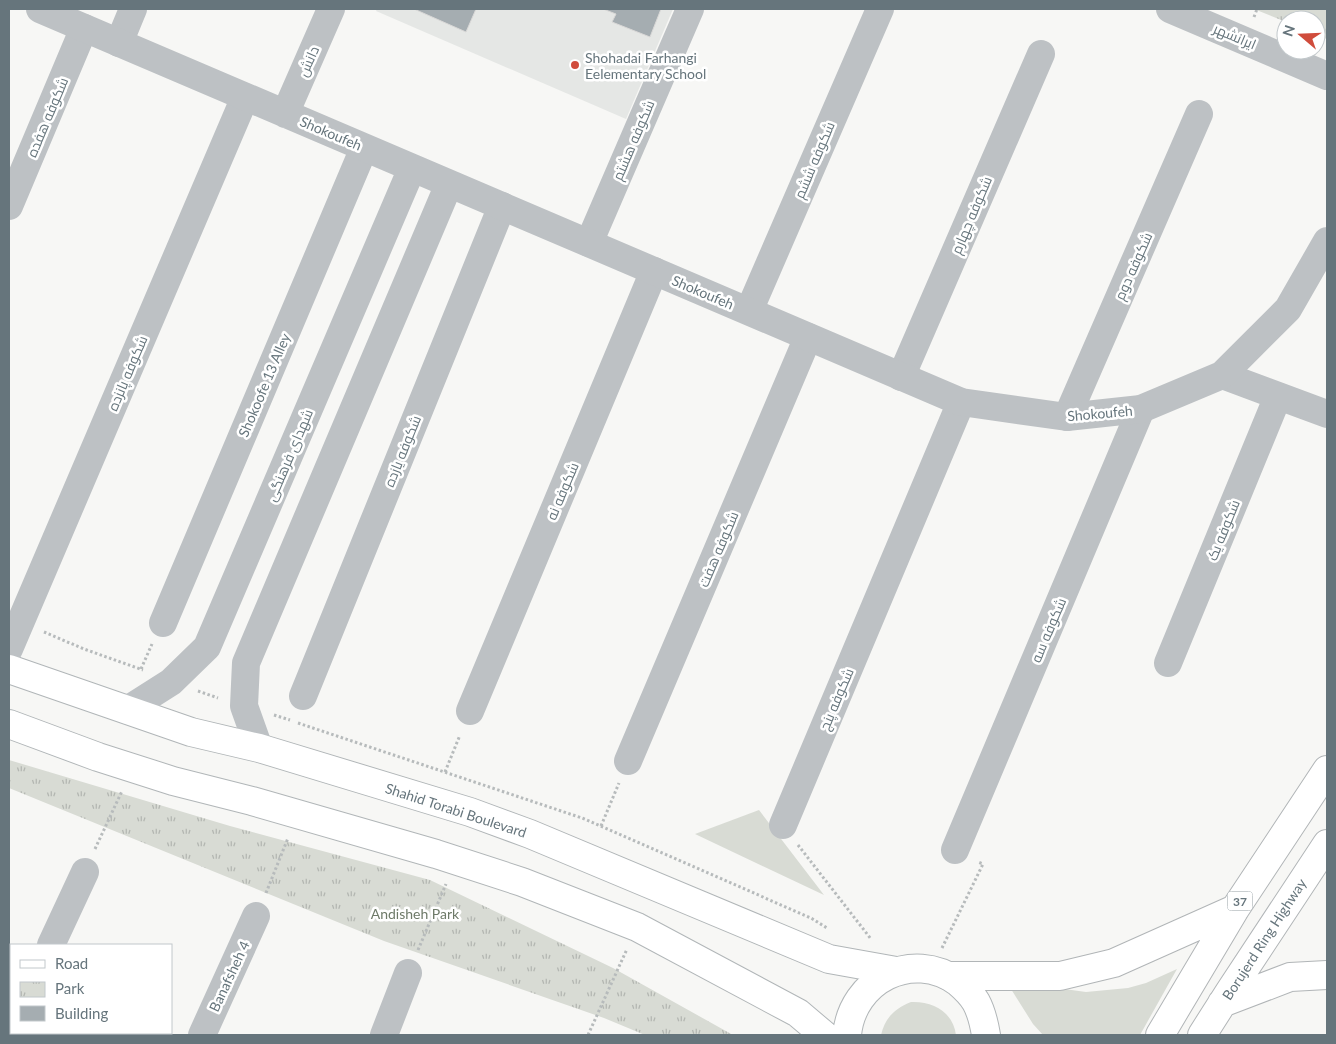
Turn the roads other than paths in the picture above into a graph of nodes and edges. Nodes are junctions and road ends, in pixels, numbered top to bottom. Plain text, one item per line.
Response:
1 (40, 9) edge
2 (133, 9) edge
3 (331, 9) edge
4 (690, 9) edge
5 (880, 9) edge
6 (1170, 9) edge
7 (84, 28) junction
8 (119, 43) junction
9 (1041, 54) dead end
10 (1327, 76) edge
11 (246, 97) junction
12 (285, 114) junction
13 (1199, 114) dead end
14 (364, 148) junction
15 (412, 168) junction
16 (449, 184) junction
17 (9, 206) edge
18 (502, 206) junction
19 (1327, 241) edge
20 (589, 243) junction
21 (654, 271) junction
22 (749, 311) junction
23 (808, 337) junction
24 (1222, 375) junction
25 (901, 377) junction
26 (1278, 396) junction
27 (961, 402) junction
28 (1142, 409) junction
29 (1327, 414) edge
30 (1067, 417) junction
31 (163, 622) dead end
32 (9, 649) edge
33 (1168, 663) dead end
34 (9, 669) edge
35 (302, 696) dead end
36 (127, 710) junction
37 (470, 711) road end
38 (9, 724) edge
39 (258, 748) junction
40 (628, 762) road end
41 (1327, 770) edge
42 (783, 824) road end
43 (1327, 844) edge
44 (955, 850) road end
45 (85, 872) road end
46 (1235, 910) junction
47 (256, 916) road end
48 (51, 944) edge
49 (896, 971) junction
50 (408, 973) road end
51 (940, 973) junction
52 (1327, 976) edge
53 (1222, 1003) junction
54 (202, 1035) edge
55 (384, 1035) edge
56 (824, 1035) edge
57 (847, 1035) edge
58 (986, 1035) edge
59 (1160, 1035) edge
60 (1202, 1035) edge

1 - 7 street, Shokoufeh
2 - 8 street
3 - 12 street, دانش
4 - 20 street, شکوفه هشتم
5 - 22 street, شکوفه ششم
6 - 10 street, ایرانشهر
7 - 8 street, Shokoufeh
7 - 17 street, شکوفه هفده
8 - 11 street, Shokoufeh
9 - 25 street, شکوفه چهارم
11 - 12 street, Shokoufeh
11 - 32 street, شکوفه پانزده
12 - 14 street, Shokoufeh
13 - 30 street, شکوفه دوم
14 - 15 street, Shokoufeh
14 - 31 street, Shokoofe 13 Alley
15 - 16 street, Shokoufeh
15 - 36 street, شهدای فرهنگی
16 - 18 street, Shokoufeh
16 - 39 street
18 - 20 street, Shokoufeh
18 - 35 street, شکوفه یازده
19 - 24 street, Shokoufeh
20 - 21 street, Shokoufeh
21 - 22 street, Shokoufeh
21 - 37 street, شکوفه نه
22 - 23 street, Shokoufeh
23 - 25 street, Shokoufeh
23 - 40 street, شکوفه هفت
24 - 26 street
24 - 28 street, Shokoufeh
25 - 27 street, Shokoufeh
26 - 29 street
26 - 33 street, شکوفه یک
27 - 30 street, Shokoufeh
27 - 42 street, شکوفه پنج
28 - 30 street, Shokoufeh
28 - 44 street, شکوفه سه
34 - 36 main road, Shahid Torabi Boulevard
36 - 39 main road, Shahid Torabi Boulevard
38 - 56 main road
39 - 49 main road, Shahid Torabi Boulevard
41 - 46 main road, 37
43 - 53 main road, Borujerd Ring Highway
45 - 48 street
46 - 51 main road
46 - 59 main road, 37
47 - 54 street, Banafsheh 4
49 - 51 main road
49 - 57 main road
50 - 55 street
51 - 58 main road
52 - 53 main road
53 - 60 main road, Borujerd Ring Highway

